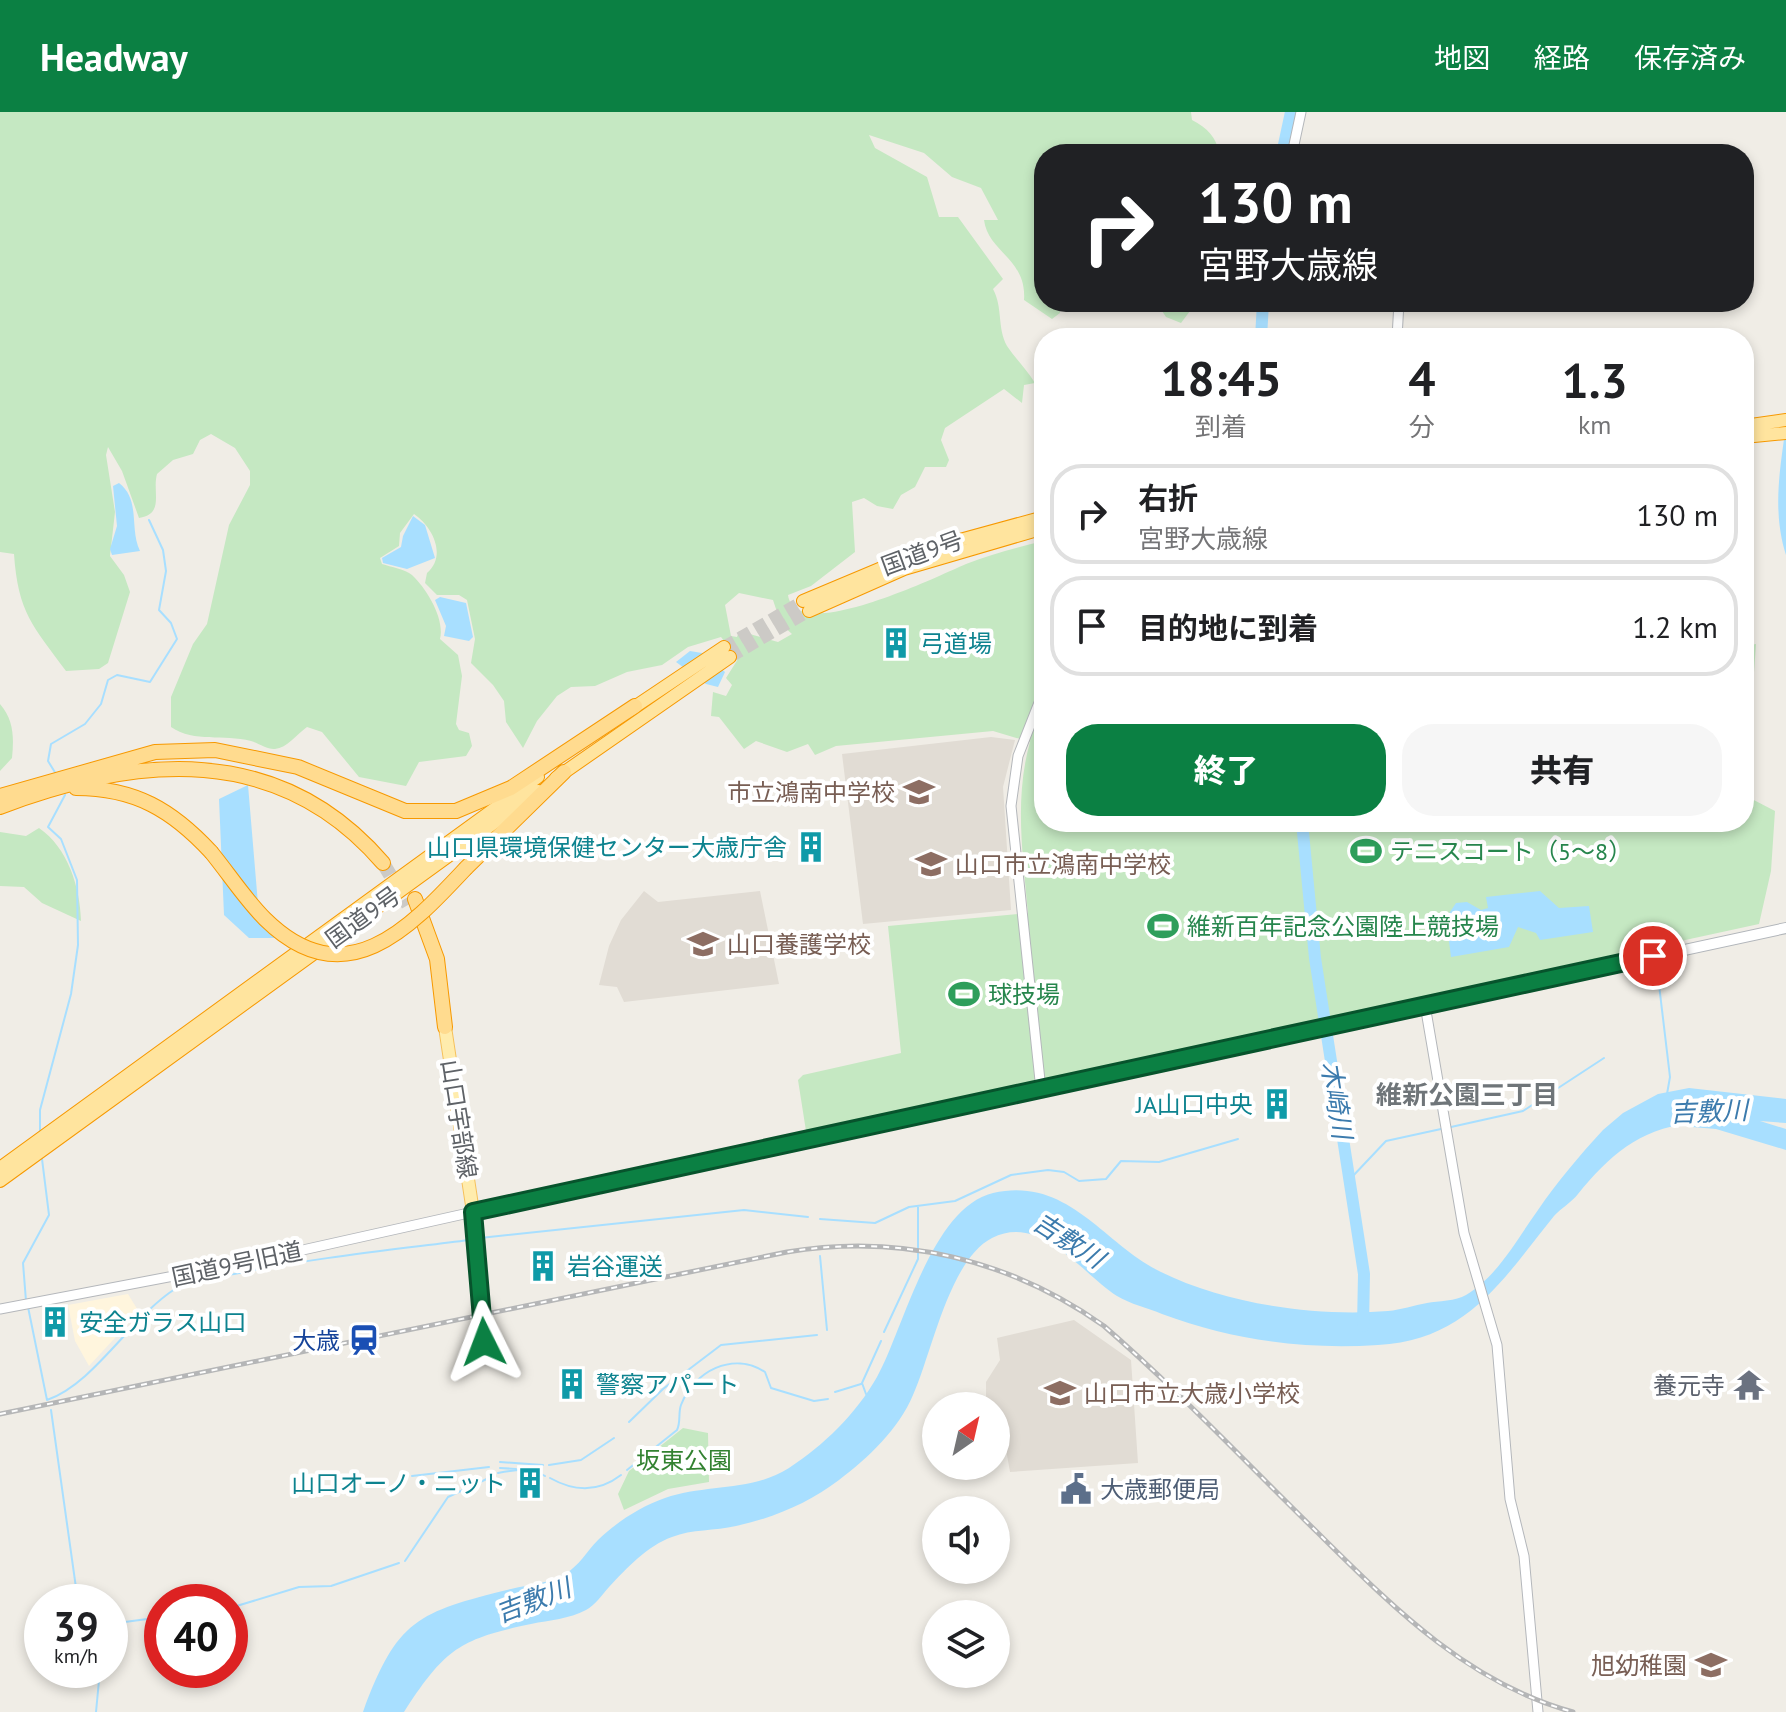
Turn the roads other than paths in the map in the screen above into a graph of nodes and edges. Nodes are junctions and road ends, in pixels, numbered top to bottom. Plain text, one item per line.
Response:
1 (1301, 112) edge
2 (1294, 144) edge
3 (1754, 426) edge
4 (1785, 427) edge
5 (1754, 435) edge
6 (1034, 520) edge
7 (1034, 531) edge
8 (635, 706) junction
9 (1034, 715) edge
10 (124, 765) junction
11 (243, 765) junction
12 (265, 770) junction
13 (564, 772) junction
14 (43, 786) junction
15 (0, 796) edge
16 (0, 807) edge
17 (387, 862) tunnel mouth
18 (412, 902) tunnel mouth
19 (1786, 928) edge
20 (1425, 1005) junction
21 (445, 1027) joint
22 (1041, 1090) junction
23 (64, 1128) junction
24 (37, 1148) junction
25 (0, 1168) edge
26 (0, 1181) edge
27 (473, 1212) junction
28 (0, 1309) edge
29 (479, 1351) dead end
30 (1538, 1712) edge

1 - 2 street
3 - 4 highway
4 - 5 highway
6 - 7 highway, 国道9号
8 - 12 highway
8 - 13 highway, 国道9号
8 - 23 highway, 国道9号
9 - 22 street
10 - 11 highway
10 - 14 highway
10 - 14 highway
11 - 12 highway
11 - 12 highway
12 - 17 highway
13 - 14 highway, bridge
13 - 23 highway, 国道9号
14 - 15 highway
14 - 16 highway
18 - 21 highway
19 - 20 main road
20 - 22 main road
20 - 30 street
21 - 27 main road, 山口宇部線
22 - 27 main road
23 - 24 highway, 国道9号
24 - 25 highway, 国道9号
24 - 26 highway, 国道9号
27 - 28 street, 国道9号旧道
27 - 29 street

